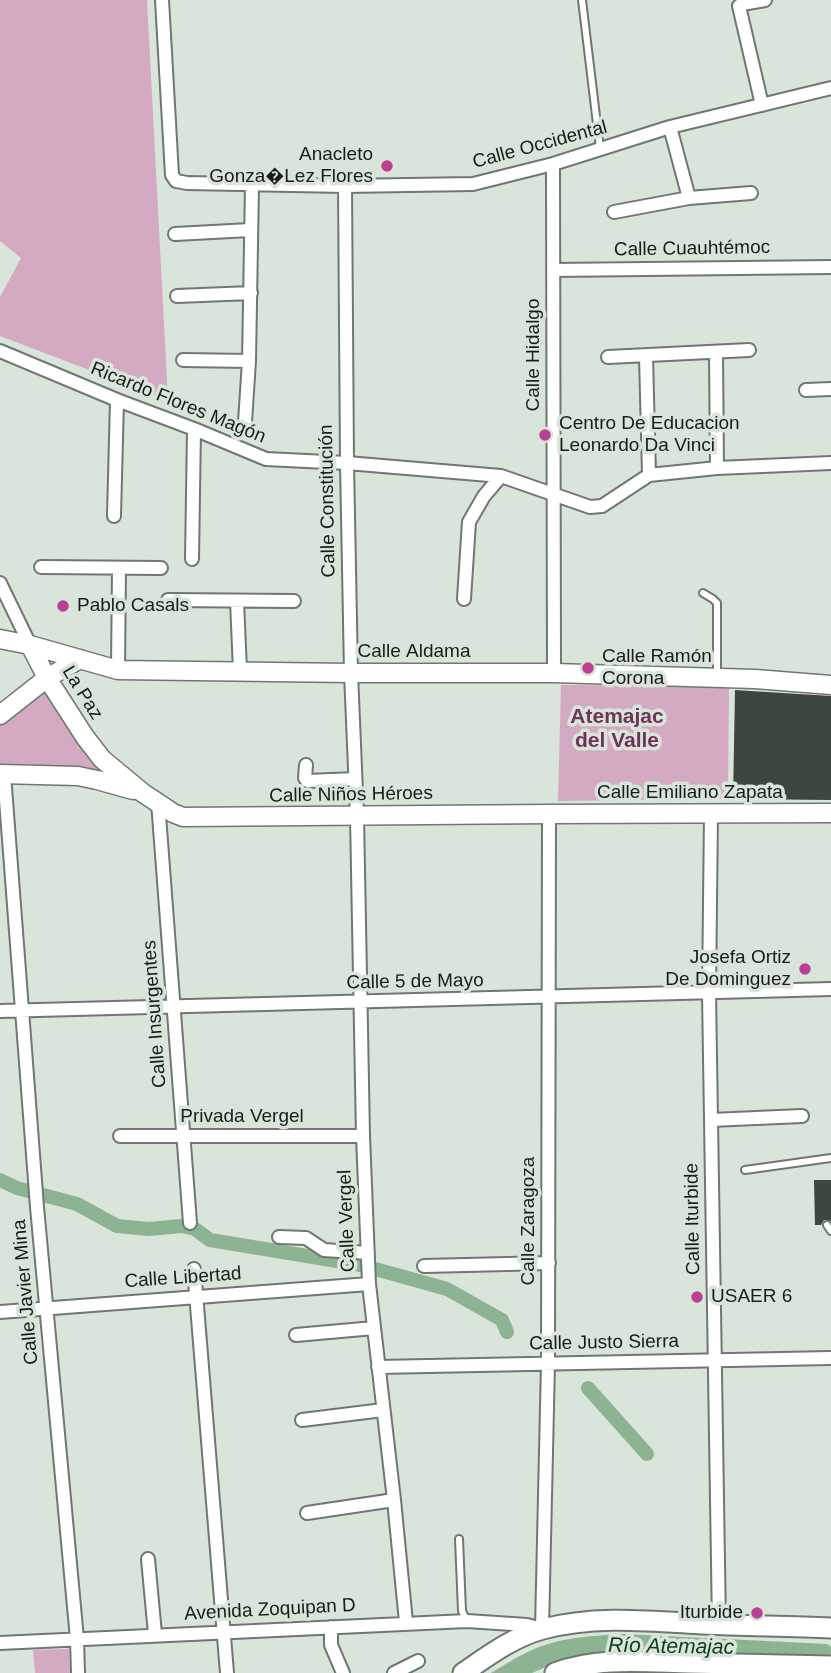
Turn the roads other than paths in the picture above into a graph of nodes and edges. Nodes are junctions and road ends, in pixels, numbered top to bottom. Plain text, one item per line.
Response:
1 (162, 0) edge
2 (582, 0) edge
3 (765, 0) edge
4 (831, 88) edge
5 (762, 105) junction
6 (670, 127) junction
7 (600, 149) junction
8 (553, 164) junction
9 (252, 185) junction
10 (345, 186) junction
11 (751, 193) dead end
12 (690, 198) junction
13 (614, 212) dead end
14 (250, 229) junction
15 (175, 234) dead end
16 (831, 267) edge
17 (553, 270) junction
18 (251, 293) junction
19 (177, 296) dead end
20 (749, 350) dead end
21 (0, 351) edge
22 (716, 352) junction
23 (646, 356) junction
24 (608, 357) dead end
25 (183, 360) dead end
26 (249, 361) junction
27 (831, 389) edge
28 (806, 390) dead end
29 (117, 400) junction
30 (245, 422) dead end
31 (194, 429) junction
32 (347, 463) junction
33 (831, 463) edge
34 (717, 468) junction
35 (649, 475) junction
36 (501, 476) junction
37 (554, 496) junction
38 (114, 516) dead end
39 (192, 559) dead end
40 (41, 567) dead end
41 (119, 568) junction
42 (161, 568) dead end
43 (1, 586) edge
44 (703, 593) dead end
45 (464, 598) dead end
46 (168, 600) dead end
47 (237, 601) junction
48 (294, 601) dead end
49 (0, 639) edge
50 (30, 645) junction
51 (80, 659) junction
52 (118, 670) junction
53 (240, 671) junction
54 (351, 673) junction
55 (554, 673) junction
56 (47, 678) junction
57 (717, 678) junction
58 (831, 685) edge
59 (0, 715) edge
60 (306, 765) dead end
61 (2, 774) edge
62 (355, 779) junction
63 (150, 797) junction
64 (831, 813) edge
65 (549, 814) junction
66 (710, 814) junction
67 (357, 816) junction
68 (831, 989) edge
69 (709, 993) junction
70 (548, 998) junction
71 (361, 1002) junction
72 (174, 1007) junction
73 (0, 1011) edge
74 (22, 1011) junction
75 (802, 1116) dead end
76 (711, 1120) junction
77 (120, 1136) dead end
78 (183, 1136) junction
79 (363, 1136) junction
80 (831, 1158) edge
81 (745, 1170) dead end
82 (190, 1223) dead end
83 (279, 1237) dead end
84 (368, 1255) junction
85 (549, 1262) junction
86 (424, 1266) dead end
87 (194, 1269) dead end
88 (369, 1281) junction
89 (196, 1297) junction
90 (46, 1308) junction
91 (0, 1312) edge
92 (374, 1328) junction
93 (296, 1335) dead end
94 (831, 1358) edge
95 (715, 1360) junction
96 (548, 1363) junction
97 (378, 1367) junction
98 (383, 1410) junction
99 (302, 1420) dead end
100 (394, 1500) junction
101 (307, 1513) dead end
102 (459, 1539) dead end
103 (148, 1559) dead end
104 (467, 1621) junction
105 (406, 1622) junction
106 (490, 1623) junction
107 (719, 1625) junction
108 (331, 1627) junction
109 (831, 1628) edge
110 (542, 1629) junction
111 (222, 1632) junction
112 (155, 1634) junction
113 (76, 1639) junction
114 (0, 1643) edge
115 (506, 1645) junction
116 (418, 1661) dead end
117 (831, 1666) edge
118 (597, 1669) edge
119 (78, 1673) edge
120 (227, 1673) edge
121 (342, 1673) edge
122 (394, 1673) edge
123 (463, 1673) edge
124 (555, 1673) edge

1 - 9 street, Calle Occidental
2 - 7 lane
3 - 5 street
4 - 5 street, Calle Occidental
5 - 6 street, Calle Occidental
6 - 7 street, Calle Occidental
6 - 12 street
7 - 8 street, Calle Occidental
8 - 10 street, Calle Occidental
8 - 17 street, Calle Hidalgo
9 - 10 street, Calle Occidental
9 - 14 street
10 - 32 street, Calle Constitución
11 - 12 street
12 - 13 street
14 - 15 street
14 - 18 street
16 - 17 street, Calle Cuauhtémoc
17 - 37 street, Calle Hidalgo
18 - 19 street
18 - 26 street
20 - 22 street
21 - 29 street, Ricardo Flores Magón
22 - 23 street
22 - 34 street
23 - 24 street
23 - 35 street
25 - 26 street
26 - 30 street
27 - 28 street
29 - 31 street, Ricardo Flores Magón
29 - 38 street
31 - 32 street, Ricardo Flores Magón
31 - 39 street
32 - 36 street, Ricardo Flores Magón
32 - 54 street, Calle Constitución
33 - 34 street
34 - 35 street
35 - 37 street, Ricardo Flores Magón
36 - 37 street, Ricardo Flores Magón
36 - 45 street
37 - 55 street, Calle Hidalgo
40 - 41 street
41 - 42 street
41 - 52 street
43 - 50 street, La Paz
44 - 57 lane
46 - 47 street
47 - 48 street
47 - 53 street
49 - 50 street, Calle Aldama
50 - 51 street, Calle Aldama
50 - 56 street, La Paz
51 - 52 street, Calle Aldama
51 - 56 street
52 - 53 street, Calle Aldama
53 - 54 street, Calle Aldama
54 - 55 street, Calle Aldama
54 - 62 street, Calle Constitución
55 - 57 street, Calle Aldama
56 - 59 street
56 - 63 street, La Paz
57 - 58 street, Calle Aldama
60 - 62 street
61 - 63 street
61 - 74 street, Calle Javier Mina
62 - 67 street, Calle Constitución
63 - 67 street, Calle Niños Héroes
63 - 72 street, Calle Insurgentes
64 - 66 street, Calle Emiliano Zapata
65 - 66 street, Calle Emiliano Zapata
65 - 67 street, Calle Niños Héroes
65 - 70 street, Calle Zaragoza
66 - 69 street, Calle Iturbide
67 - 71 street, Calle Vergel
68 - 69 street, Calle 5 de Mayo
69 - 70 street, Calle 5 de Mayo
69 - 76 street, Calle Iturbide
70 - 71 street, Calle 5 de Mayo
70 - 85 street, Calle Zaragoza
71 - 72 street, Calle 5 de Mayo
71 - 79 street, Calle Vergel
72 - 74 street, Calle 5 de Mayo
72 - 78 street, Calle Insurgentes
73 - 74 street, Calle 5 de Mayo
74 - 90 street, Calle Javier Mina
75 - 76 street
76 - 95 street, Calle Iturbide
77 - 78 street, Privada Vergel
78 - 79 street, Privada Vergel
78 - 82 street, Calle Insurgentes
79 - 84 street, Calle Vergel
80 - 81 lane
83 - 84 street
84 - 88 street, Calle Vergel
85 - 86 street
85 - 96 street, Calle Zaragoza
87 - 89 street
88 - 89 street, Calle Libertad
88 - 92 street, Calle Vergel
89 - 90 street, Calle Libertad
89 - 111 street
90 - 91 street, Calle Libertad
90 - 113 street, Calle Javier Mina
92 - 93 street
92 - 97 street, Calle Vergel
94 - 95 street, Calle Justo Sierra
95 - 96 street, Calle Justo Sierra
95 - 107 street, Calle Iturbide
96 - 97 street, Calle Justo Sierra
96 - 110 street, Calle Zaragoza
97 - 98 street, Calle Vergel
98 - 99 street
98 - 100 street, Calle Vergel
100 - 101 street
100 - 105 street, Calle Vergel
102 - 104 lane
103 - 112 street
104 - 105 street, Avenida Zoquipan D
104 - 106 street, Avenida Zoquipan D
105 - 108 street, Avenida Zoquipan D
106 - 110 street, Avenida Zoquipan D
106 - 115 street
107 - 109 main road
107 - 110 main road
108 - 111 street, Avenida Zoquipan D
108 - 121 street
110 - 115 main road
111 - 112 street, Avenida Zoquipan D
111 - 120 street
112 - 113 street, Avenida Zoquipan D
113 - 114 street, Avenida Zoquipan D
113 - 119 street, Calle Javier Mina
115 - 123 main road
116 - 122 street
117 - 118 main road
118 - 124 main road

